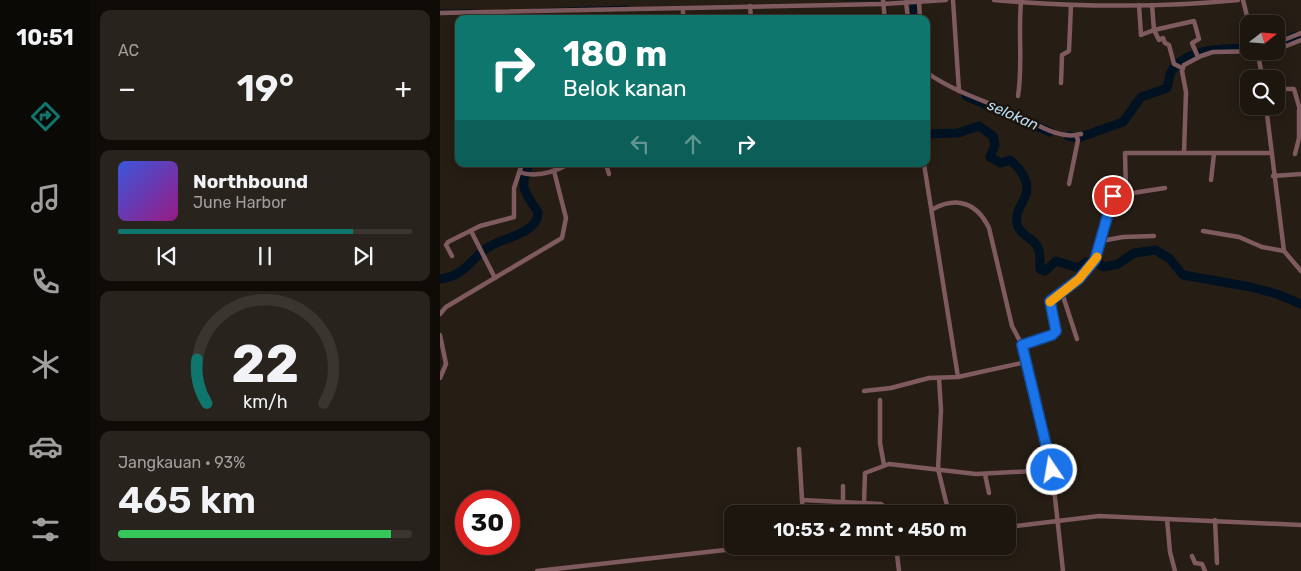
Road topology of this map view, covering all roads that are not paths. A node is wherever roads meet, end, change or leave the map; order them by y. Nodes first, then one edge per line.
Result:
1 (696, 0) edge
2 (946, 0) edge
3 (953, 0) edge
4 (994, 0) edge
5 (1238, 0) edge
6 (1243, 0) edge
7 (915, 1) edge
8 (1211, 1) edge
9 (844, 2) edge
10 (906, 2) junction
11 (1021, 2) junction
12 (1050, 2) edge
13 (883, 3) edge
14 (1108, 3) edge
15 (1071, 5) junction
16 (1139, 5) junction
17 (1152, 5) junction
18 (750, 6) junction
19 (696, 7) junction
20 (683, 8) junction
21 (514, 12) joint
22 (440, 13) edge
23 (683, 15) edge
24 (751, 15) edge
25 (908, 15) edge
26 (919, 15) edge
27 (1247, 15) edge
28 (1154, 30) junction
29 (1301, 33) edge
30 (1285, 39) edge
31 (1301, 40) edge
32 (1285, 46) edge
33 (1240, 52) edge
34 (1197, 55) junction
35 (1182, 68) junction
36 (930, 74) edge
37 (1061, 83) dead end
38 (1285, 89) edge
39 (959, 91) junction
40 (1018, 96) dead end
41 (1300, 111) edge
42 (1267, 115) edge
43 (1184, 153) junction
44 (1272, 153) junction
45 (1214, 154) junction
46 (1295, 154) dead end
47 (523, 167) edge
48 (563, 167) edge
49 (607, 167) edge
50 (925, 167) edge
51 (554, 171) junction
52 (524, 174) junction
53 (609, 174) dead end
54 (1301, 174) edge
55 (1273, 176) junction
56 (1211, 180) dead end
57 (1069, 184) dead end
58 (1165, 188) dead end
59 (1126, 192) junction
60 (933, 209) junction
61 (471, 231) junction
62 (1203, 231) dead end
63 (1154, 236) dead end
64 (1101, 241) junction
65 (1284, 251) junction
66 (452, 256) dead end
67 (1301, 271) edge
68 (495, 278) junction
69 (1062, 293) junction
70 (440, 314) edge
71 (440, 335) edge
72 (1077, 339) dead end
73 (1022, 345) junction
74 (1026, 362) junction
75 (958, 377) junction
76 (440, 378) edge
77 (939, 378) junction
78 (864, 391) dead end
79 (880, 400) dead end
80 (799, 450) dead end
81 (884, 465) junction
82 (938, 469) junction
83 (1052, 470) junction
84 (985, 474) junction
85 (843, 486) dead end
86 (989, 493) dead end
87 (802, 500) junction
88 (843, 502) junction
89 (864, 503) junction
90 (802, 505) edge
91 (883, 505) edge
92 (947, 505) edge
93 (1167, 519) junction
94 (1215, 520) junction
95 (1058, 522) junction
96 (1301, 525) edge
97 (1016, 526) edge
98 (724, 550) edge
99 (897, 555) edge
100 (1192, 556) dead end
101 (1216, 563) dead end
102 (537, 571) edge
103 (900, 571) edge
104 (1063, 571) edge
105 (1175, 571) edge
106 (1205, 571) edge

1 - 19 street
2 - 7 street
3 - 39 street
4 - 11 street
5 - 8 street
6 - 27 street
7 - 10 street
7 - 26 street
8 - 17 street
9 - 13 street
9 - 18 street
10 - 13 street
10 - 25 street
11 - 12 street
11 - 40 street
12 - 15 street
14 - 15 street
14 - 16 street
15 - 37 street
16 - 17 street
16 - 28 street
17 - 28 street
18 - 19 street
18 - 24 street
19 - 20 street
20 - 21 street
20 - 23 street
21 - 22 street
28 - 34 street
28 - 35 street
29 - 30 street
31 - 32 street
33 - 34 street
34 - 35 street
35 - 43 street
36 - 39 street
38 - 41 street
39 - 57 street
41 - 46 street
42 - 44 street
43 - 45 street
43 - 59 street
44 - 45 street
44 - 55 street
45 - 56 street
47 - 52 street
48 - 51 street
49 - 53 street
50 - 60 street
51 - 52 street
51 - 68 street
52 - 61 street
54 - 55 street
55 - 65 street
58 - 59 street
59 - 64 street
60 - 73 street
60 - 75 street
61 - 66 street
61 - 68 street
62 - 65 street
63 - 64 street
64 - 69 street
65 - 67 street
68 - 70 street
69 - 72 street
69 - 73 street
71 - 76 street
73 - 74 street
74 - 75 street
74 - 83 street
75 - 77 street
77 - 78 street
77 - 82 street
79 - 81 street
80 - 87 street
81 - 82 street
81 - 89 street
82 - 84 street
82 - 92 street
83 - 84 street
83 - 95 street
84 - 86 street
85 - 88 street
87 - 88 street
87 - 90 street
88 - 89 street
89 - 91 street
93 - 94 street
93 - 95 street
93 - 105 street
94 - 96 street
94 - 101 street
95 - 97 street
95 - 104 street
98 - 102 street
99 - 103 street
100 - 106 street

